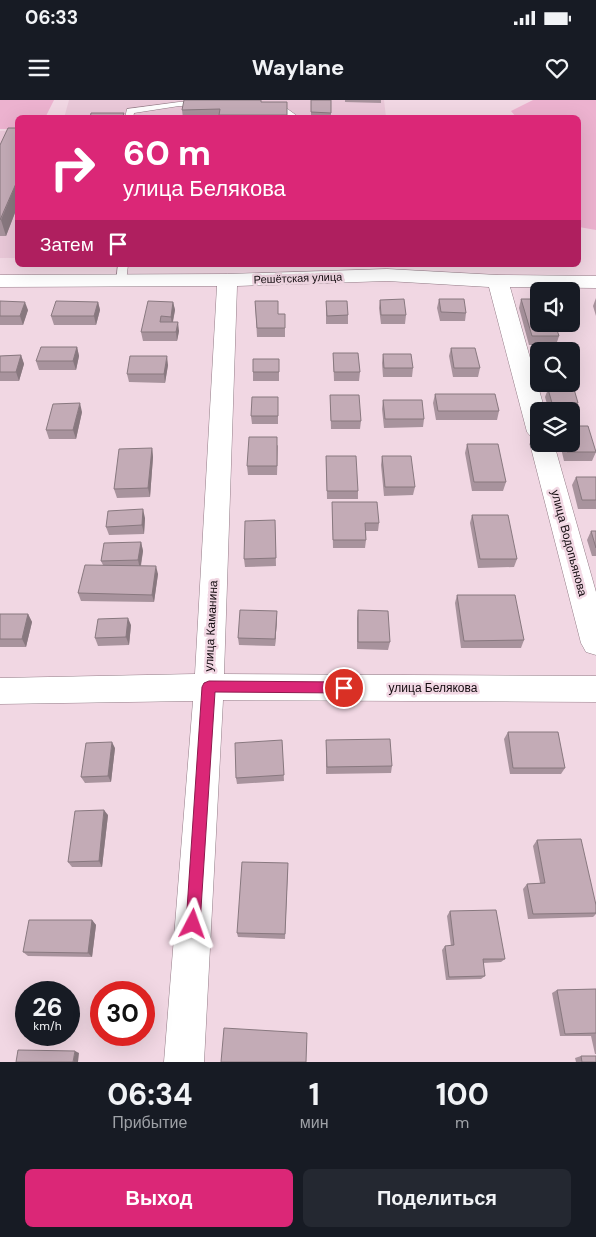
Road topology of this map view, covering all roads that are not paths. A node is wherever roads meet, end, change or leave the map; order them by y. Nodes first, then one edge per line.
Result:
1 (206, 105) edge
2 (261, 106) edge
3 (129, 115) edge
4 (292, 115) edge
5 (122, 273) edge
6 (227, 280) junction
7 (0, 281) edge
8 (498, 281) junction
9 (596, 282) edge
10 (531, 402) edge
11 (544, 452) edge
12 (596, 643) edge
13 (209, 687) junction
14 (596, 689) edge
15 (0, 691) edge
16 (184, 1062) edge

1 - 3 lane
2 - 4 lane
5 - 6 street, Решётская улица
5 - 7 street, Решётская улица
6 - 8 street, Решётская улица
6 - 13 street, улица Каманина
8 - 9 street, Решётская улица
8 - 10 street
11 - 12 street, улица Водопьянова
13 - 14 street, улица Белякова
13 - 15 street, улица Белякова
13 - 16 street, улица Каманина

